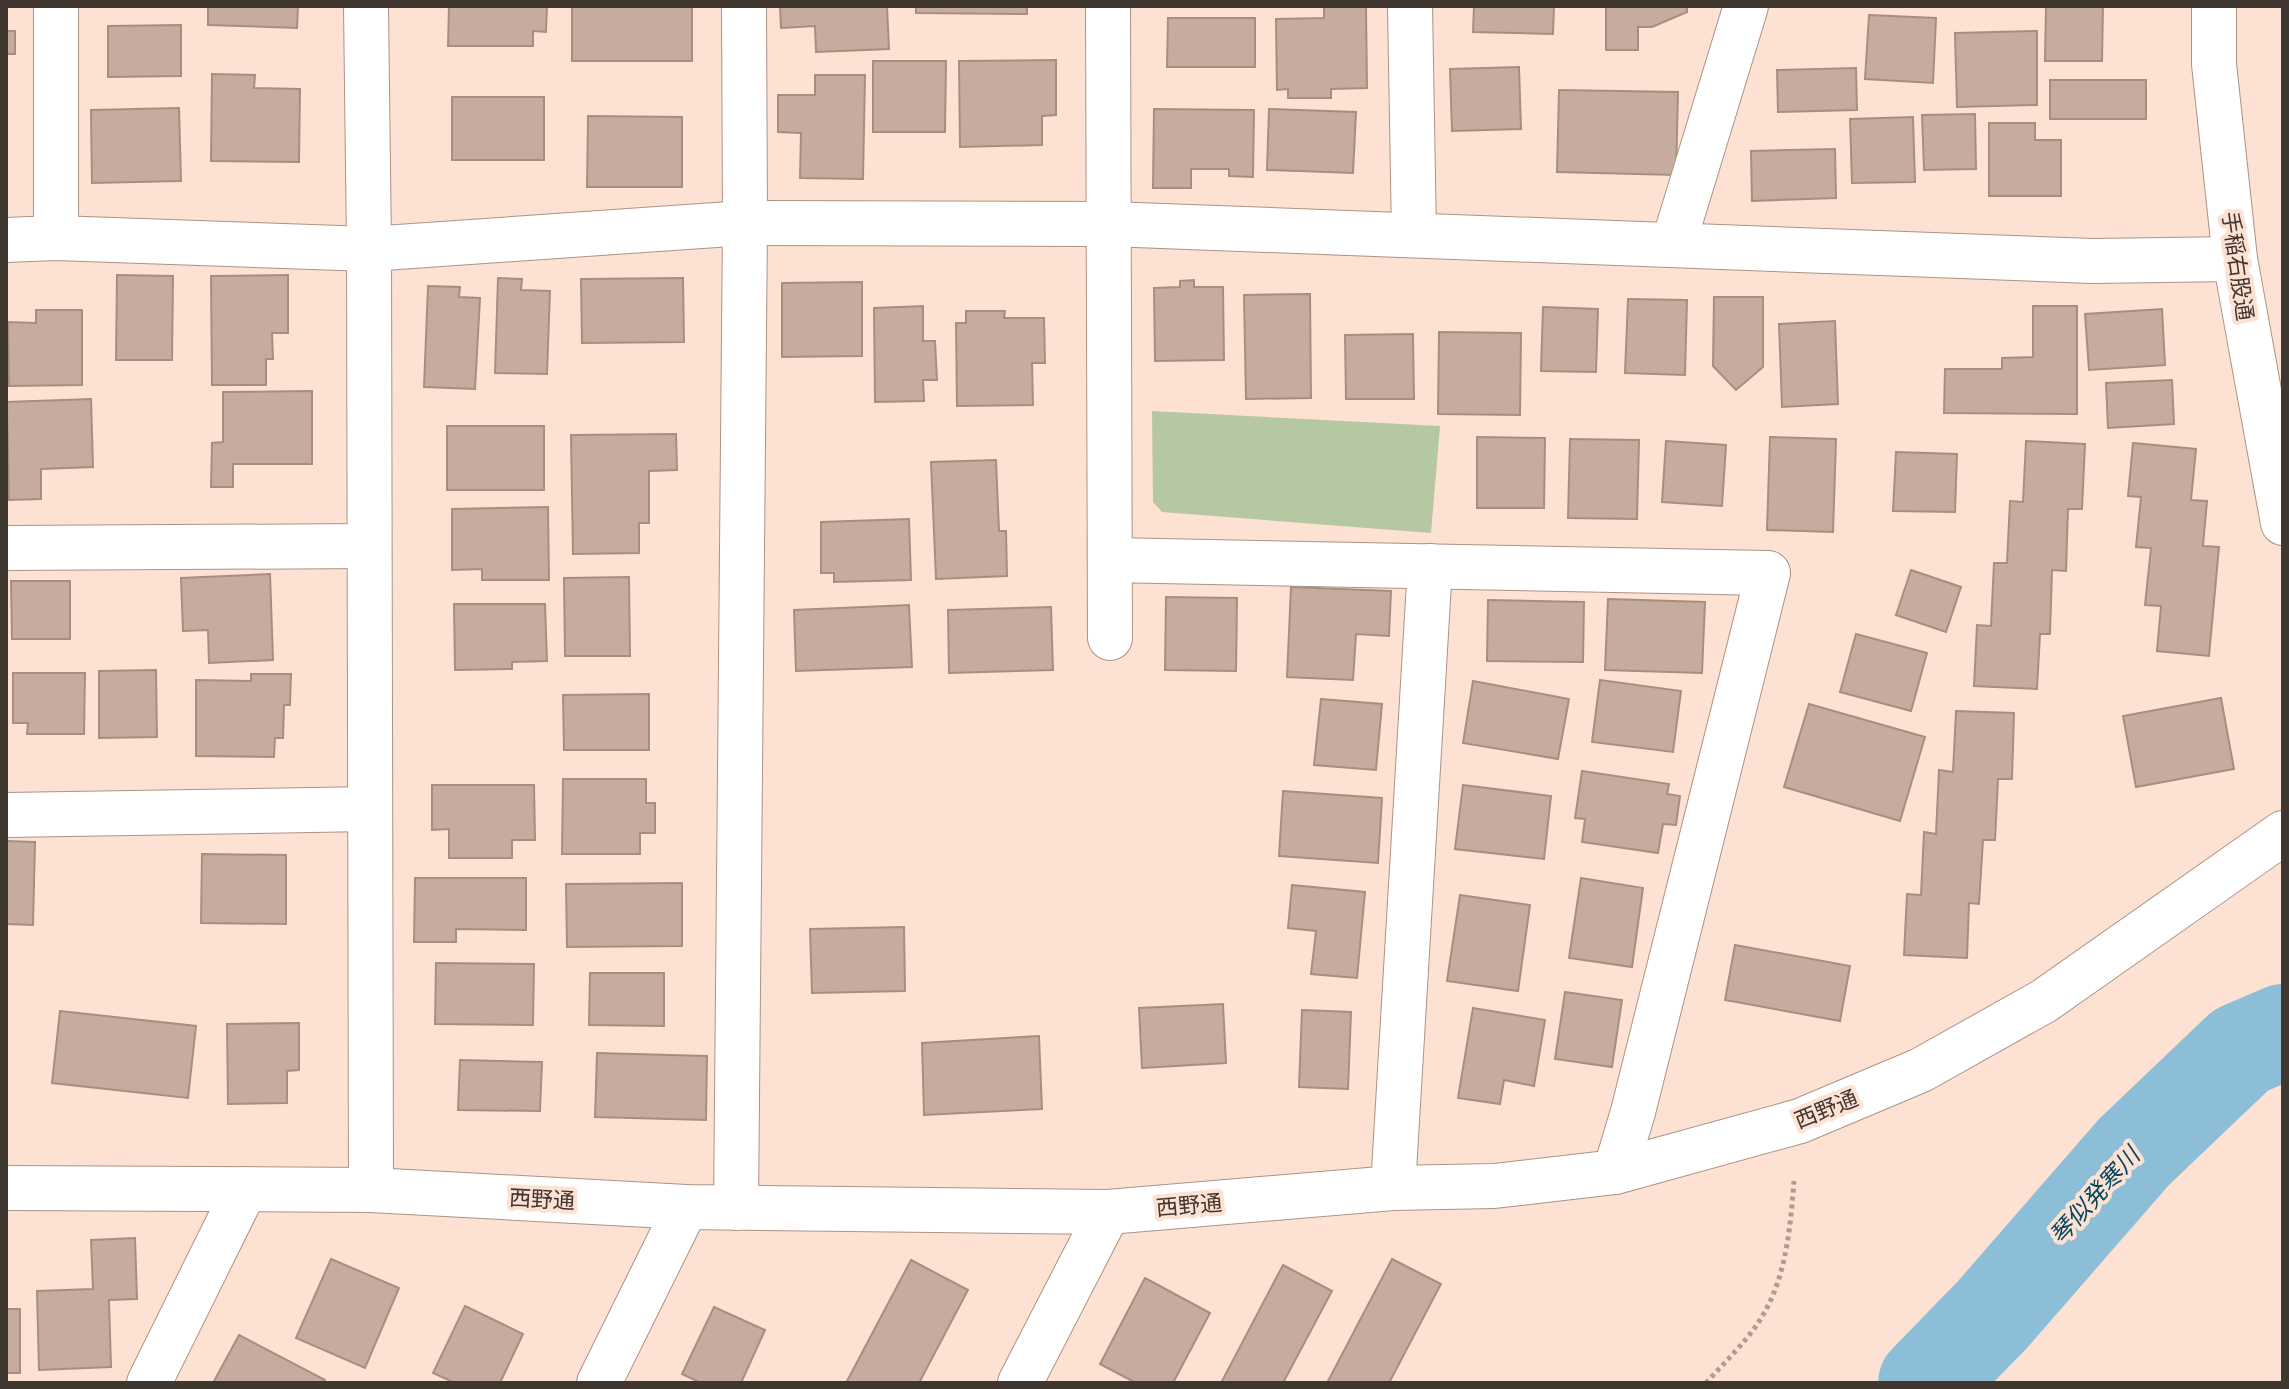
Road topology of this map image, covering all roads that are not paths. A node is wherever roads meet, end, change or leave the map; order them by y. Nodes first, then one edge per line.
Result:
1 (56, 6) edge
2 (366, 6) edge
3 (744, 6) edge
4 (1108, 6) edge
5 (1410, 6) edge
6 (1746, 6) edge
7 (2214, 6) edge
8 (745, 223) junction
9 (1109, 224) junction
10 (1414, 235) junction
11 (56, 238) junction
12 (6, 240) edge
13 (1673, 245) junction
14 (369, 249) junction
15 (2235, 259) junction
16 (2278, 465) edge
17 (2283, 523) edge
18 (369, 546) junction
19 (6, 548) edge
20 (1110, 560) junction
21 (1430, 566) junction
22 (1110, 638) dead end
23 (370, 809) junction
24 (6, 815) edge
25 (2283, 833) edge
26 (1615, 1172) junction
27 (6, 1188) edge
28 (1393, 1188) junction
29 (245, 1189) junction
30 (371, 1190) junction
31 (686, 1207) junction
32 (736, 1208) junction
33 (1108, 1212) junction
34 (149, 1383) edge
35 (599, 1383) edge
36 (1020, 1383) edge

1 - 11 street
2 - 14 street
3 - 8 street
4 - 9 street
5 - 10 street
6 - 13 street
7 - 15 street, 手稲右股通
8 - 9 street
8 - 14 street
8 - 32 street
9 - 10 street
9 - 20 street
10 - 13 street
11 - 12 street
11 - 14 street
13 - 15 street
14 - 18 street
15 - 16 street, 手稲右股通
16 - 17 street, 手稲右股通
18 - 19 street
18 - 23 street
20 - 21 street
20 - 22 street
21 - 26 street
21 - 28 street
23 - 24 street
23 - 30 street
25 - 26 street, 西野通
26 - 28 street, 西野通
27 - 29 street, 西野通
28 - 33 street, 西野通
29 - 30 street, 西野通
29 - 34 street
30 - 31 street, 西野通
31 - 32 street, 西野通
31 - 35 street
32 - 33 street, 西野通
33 - 36 street

